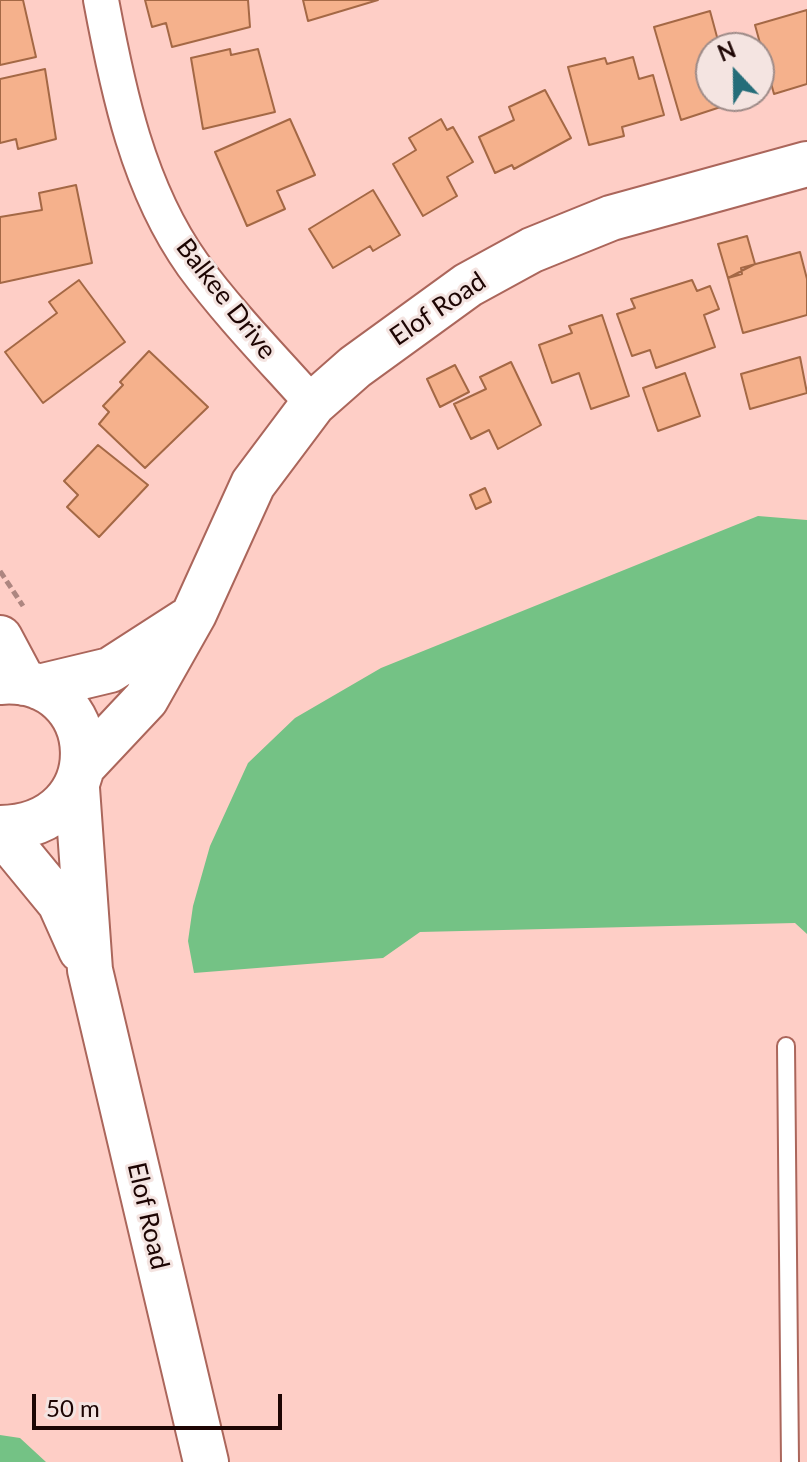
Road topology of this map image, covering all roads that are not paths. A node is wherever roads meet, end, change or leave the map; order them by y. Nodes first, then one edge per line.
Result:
1 (101, 0) edge
2 (807, 164) edge
3 (313, 404) junction
4 (194, 614) junction
5 (12, 622) edge
6 (21, 684) edge
7 (80, 776) junction
8 (0, 829) edge
9 (90, 970) junction
10 (786, 1046) dead end
11 (206, 1462) edge
12 (790, 1462) edge

1 - 3 street, Balkee Drive
2 - 3 street, Elof Road
3 - 4 street, Elof Road
4 - 6 street
4 - 7 street, Elof Road
5 - 6 street
6 - 7 street
7 - 8 street
7 - 9 street, Elof Road
8 - 9 street, Elof Road
9 - 11 street, Elof Road
10 - 12 lane

